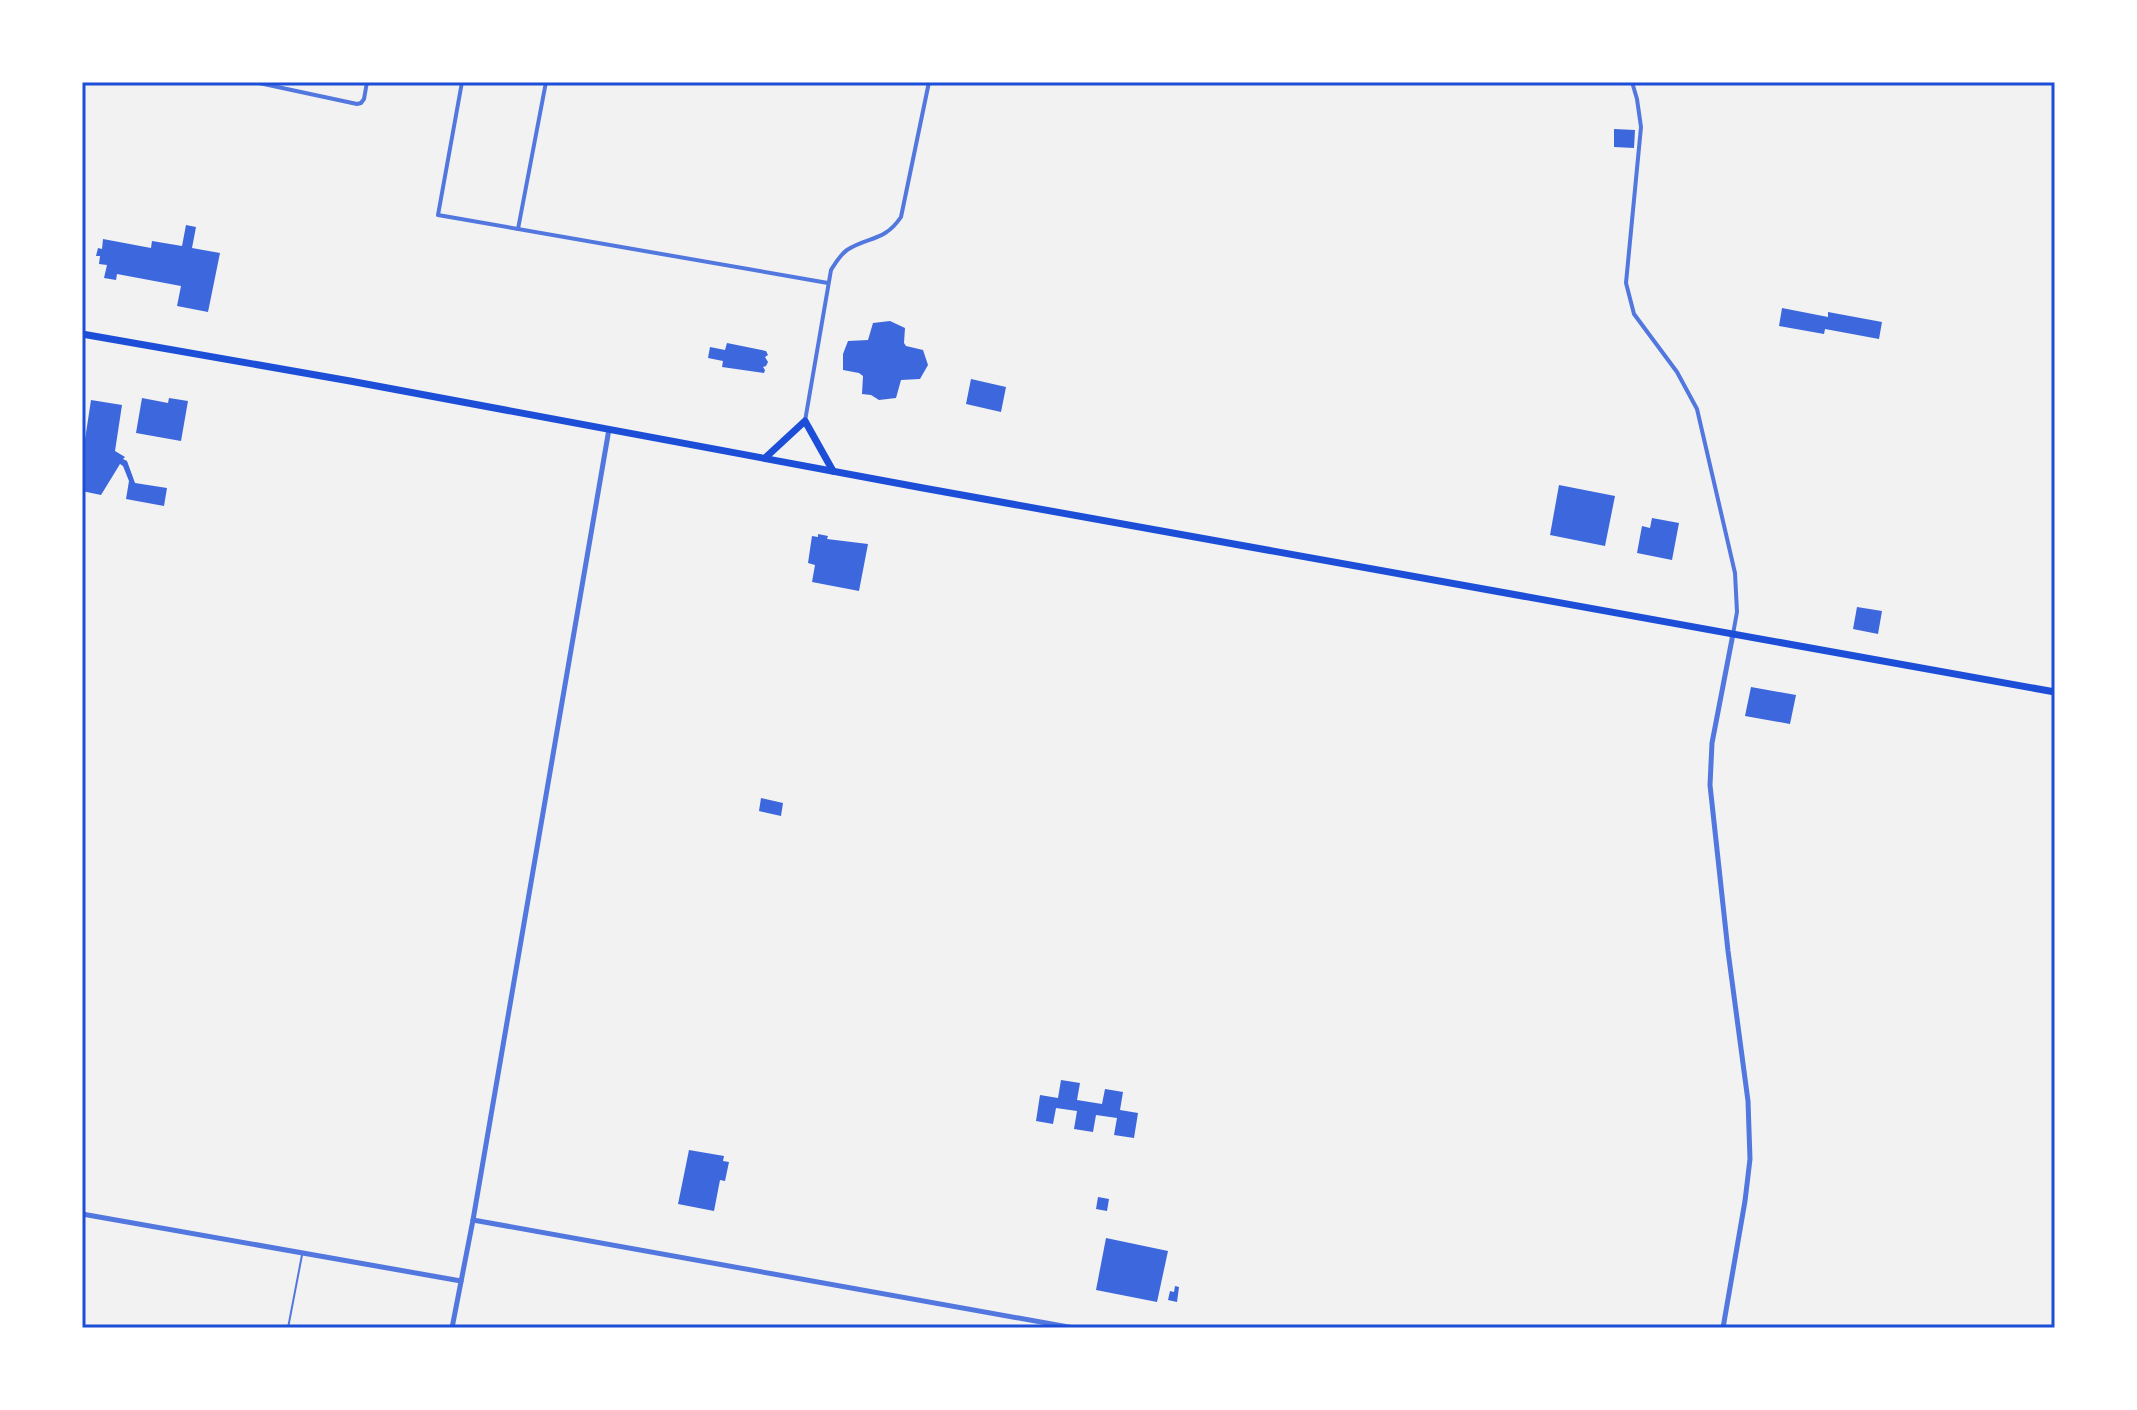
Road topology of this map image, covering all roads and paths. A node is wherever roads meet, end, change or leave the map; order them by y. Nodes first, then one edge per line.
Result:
1 (254, 82) edge
2 (367, 82) edge
3 (462, 82) edge
4 (546, 82) edge
5 (929, 82) edge
6 (1632, 82) edge
7 (518, 229) junction
8 (828, 283) junction
9 (82, 334) edge
10 (805, 421) junction
11 (609, 429) junction
12 (765, 458) junction
13 (833, 471) junction
14 (1733, 634) junction
15 (2055, 692) edge
16 (82, 1214) edge
17 (473, 1220) junction
18 (302, 1253) junction
19 (461, 1281) junction
20 (288, 1328) edge
21 (452, 1328) edge
22 (1074, 1328) edge
23 (1723, 1328) edge

1 - 2 street
3 - 7 street
4 - 7 street
5 - 8 street
6 - 14 street
7 - 8 street
8 - 10 street
9 - 11 main road
10 - 12 main road
10 - 13 main road
11 - 12 main road
11 - 17 street
12 - 13 main road
13 - 14 main road
14 - 15 main road
14 - 23 street
16 - 18 street
17 - 19 street
17 - 22 street
18 - 19 street
18 - 20 lane
19 - 21 street

